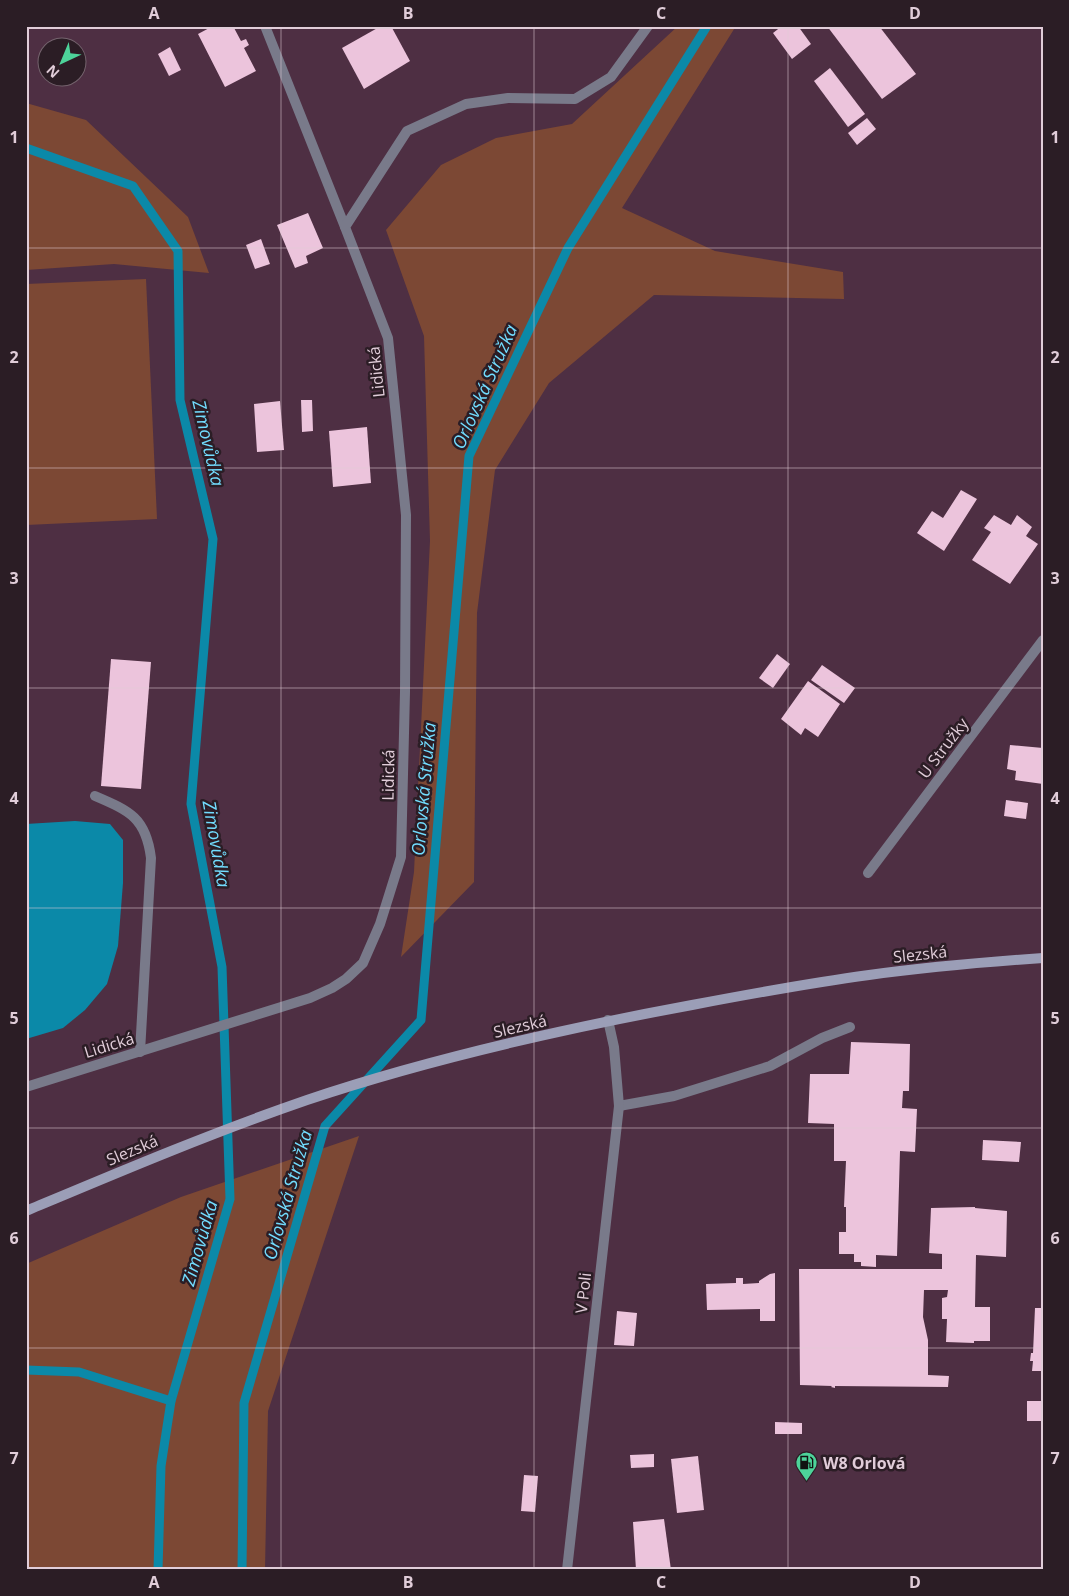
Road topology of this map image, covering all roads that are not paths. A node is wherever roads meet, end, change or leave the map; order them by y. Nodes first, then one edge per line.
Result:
1 (265, 26) edge
2 (648, 26) edge
3 (346, 227) junction
4 (1043, 640) edge
5 (95, 796) dead end
6 (868, 873) dead end
7 (1043, 958) edge
8 (608, 1020) junction
9 (850, 1027) dead end
10 (140, 1052) junction
11 (26, 1087) edge
12 (619, 1106) junction
13 (26, 1211) edge
14 (567, 1570) edge

1 - 3 street, Lidická
2 - 3 street
3 - 10 street, Lidická
4 - 6 street, U Stružky
5 - 10 street
7 - 8 street, Slezská
8 - 12 street, V Poli
8 - 13 street, Slezská
9 - 12 street
10 - 11 street, Lidická
12 - 14 street, V Poli

